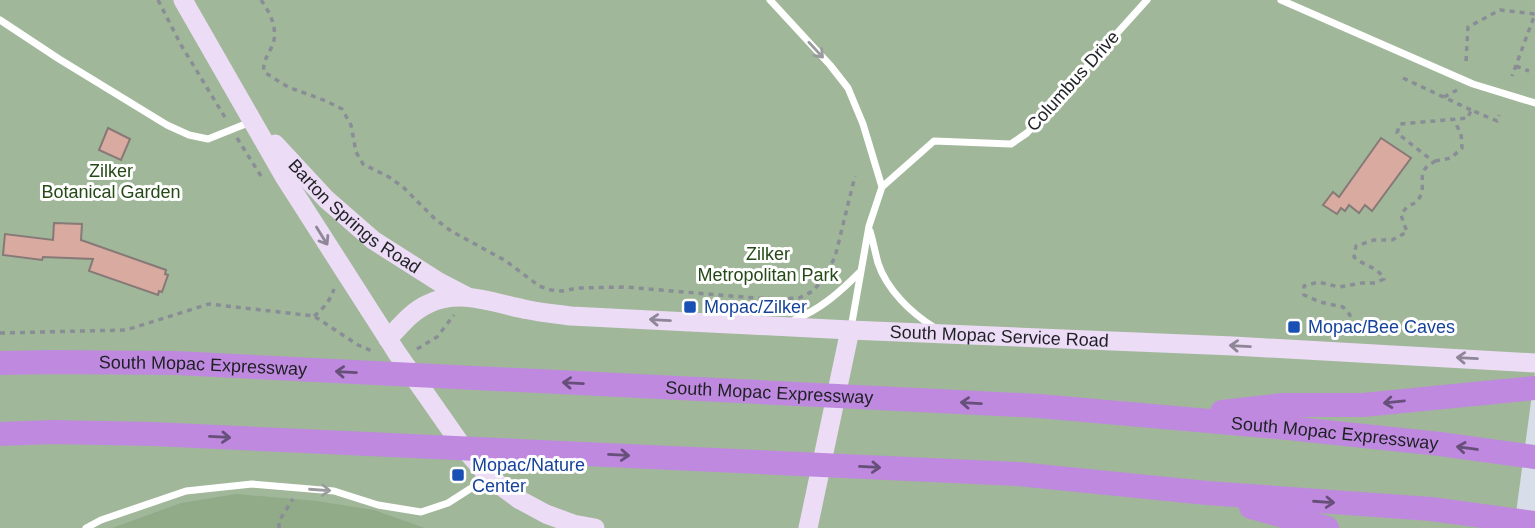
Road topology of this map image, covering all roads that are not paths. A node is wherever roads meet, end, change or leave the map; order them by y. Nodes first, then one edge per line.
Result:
1 (183, 0) edge
2 (770, 0) edge
3 (1147, 0) edge
4 (1281, 0) edge
5 (0, 20) edge
6 (1535, 103) edge
7 (253, 121) junction
8 (882, 187) junction
9 (869, 226) junction
10 (860, 271) junction
11 (467, 297) junction
12 (782, 326) junction
13 (850, 330) junction
14 (944, 333) junction
15 (381, 346) junction
16 (0, 363) edge
17 (1535, 363) edge
18 (1535, 388) edge
19 (1166, 418) junction
20 (0, 434) edge
21 (1535, 457) edge
22 (489, 477) junction
23 (1207, 494) junction
24 (1535, 523) edge
25 (86, 528) edge
26 (595, 528) edge
27 (808, 528) edge
28 (1326, 528) edge

1 - 7 main road, Barton Springs Road
2 -> 8 lane
3 - 8 lane, Columbus Drive
4 - 6 lane
5 - 7 lane
7 - 11 main road, Barton Springs Road
7 -> 15 main road, Barton Springs Road
8 - 9 lane
9 - 10 lane
9 - 14 lane
10 - 12 lane
10 - 13 lane
12 -> 11 main road, South Mopac Service Road
11 - 15 main road
12 - 13 main road, South Mopac Service Road
13 - 14 main road, South Mopac Service Road
13 - 27 main road
17 -> 14 main road, South Mopac Service Road
15 - 22 main road
19 -> 16 highway, South Mopac Expressway
18 -> 19 highway
21 -> 19 highway, South Mopac Expressway
20 -> 23 highway
25 -> 22 lane
22 - 26 main road
23 -> 24 highway
23 - 28 highway

